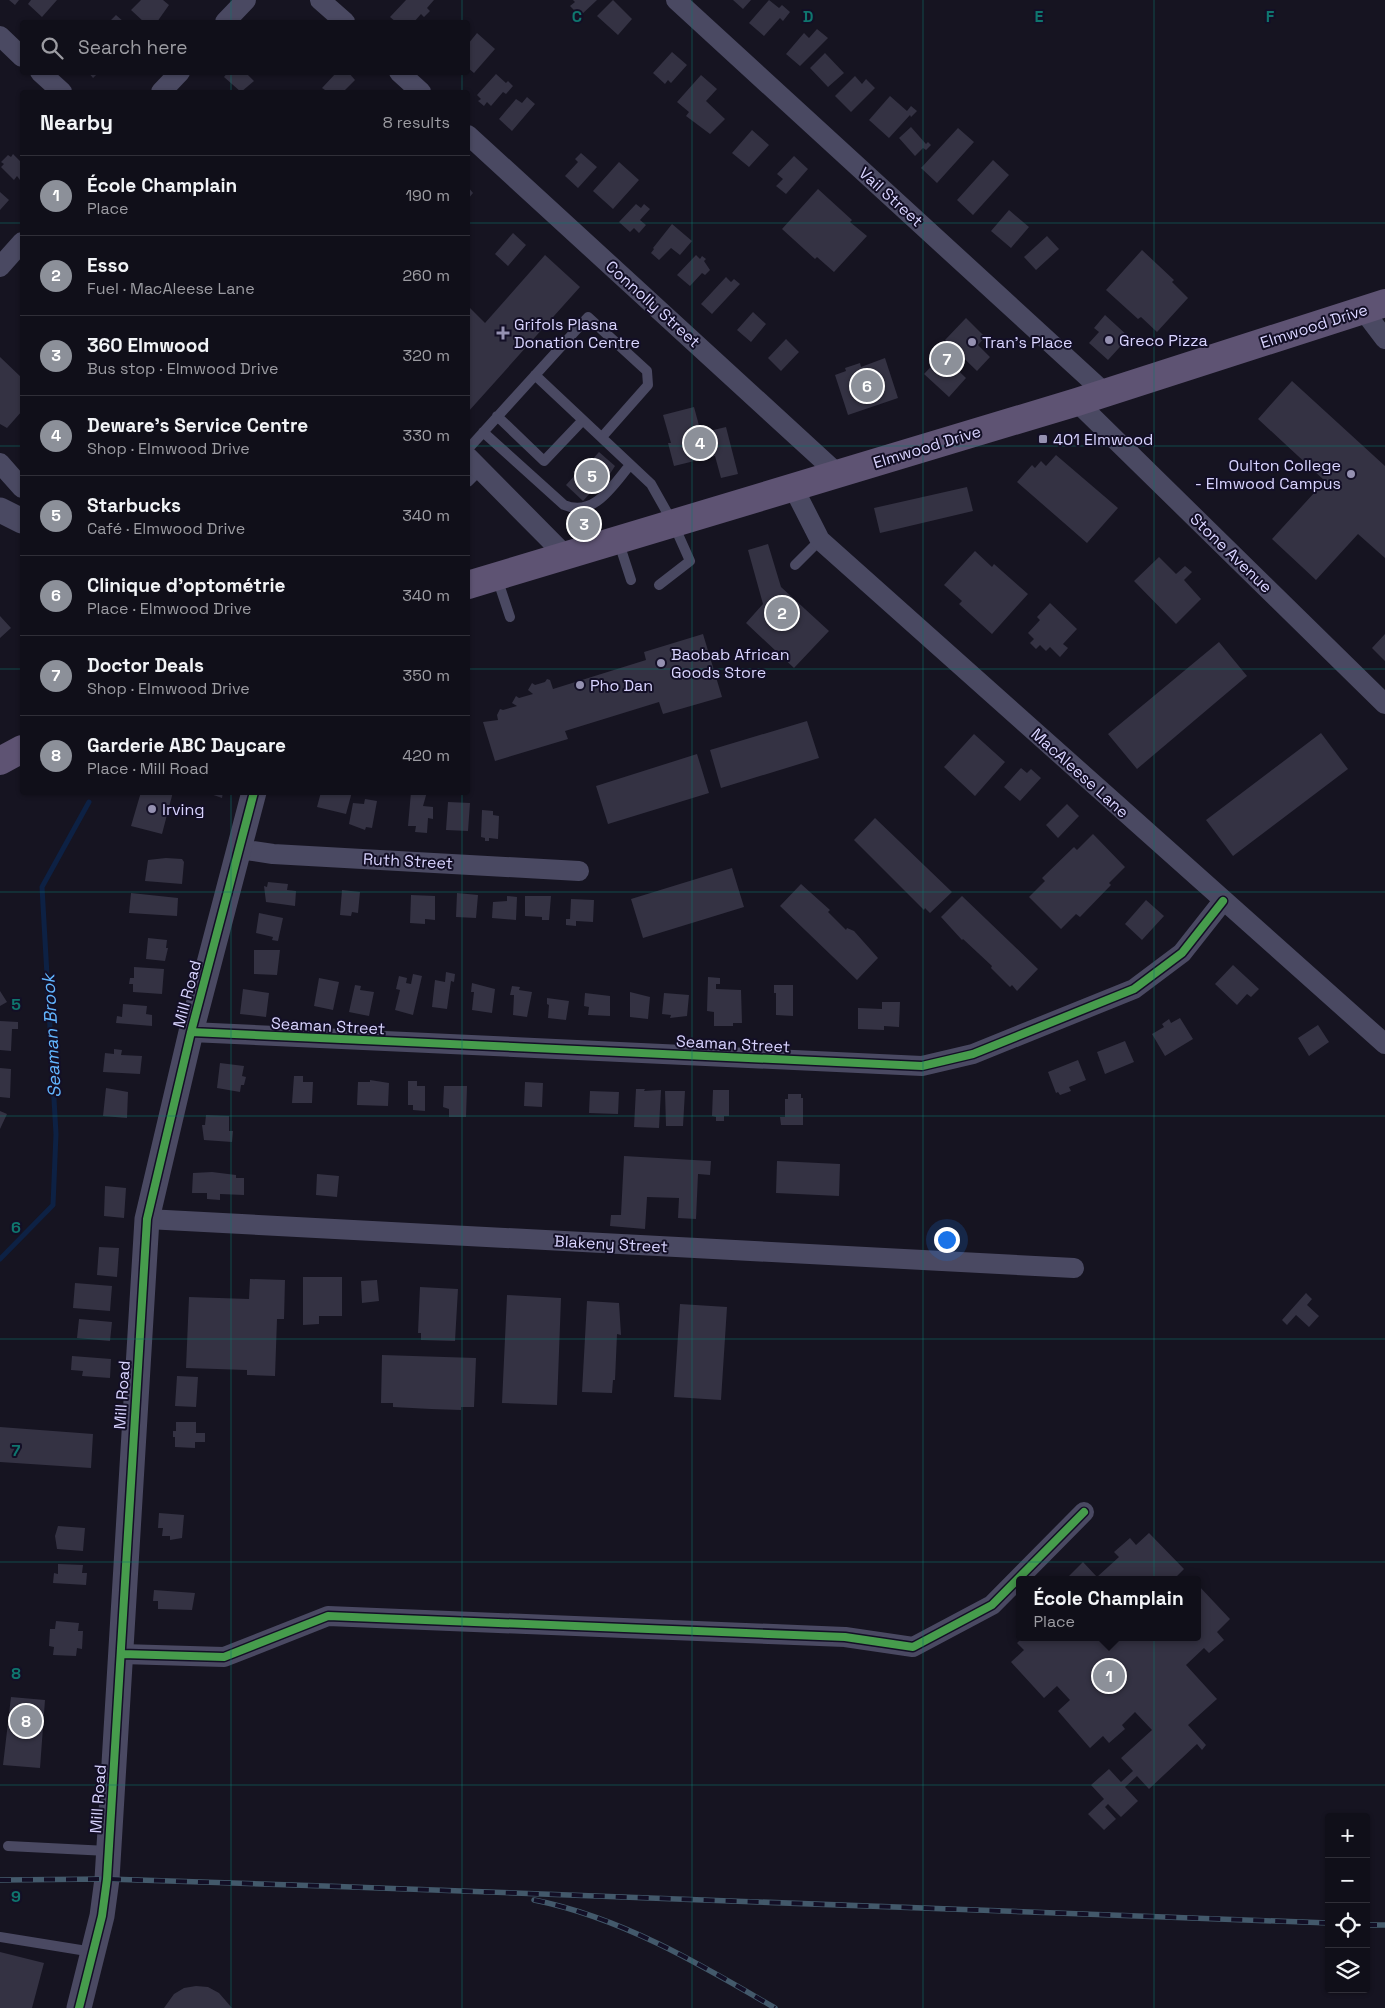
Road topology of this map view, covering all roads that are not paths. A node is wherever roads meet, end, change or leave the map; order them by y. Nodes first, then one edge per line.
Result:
1 (246, 0) edge
2 (320, 0) edge
3 (676, 0) edge
4 (227, 20) edge
5 (343, 20) edge
6 (0, 36) edge
7 (20, 55) edge
8 (43, 75) edge
9 (177, 75) edge
10 (403, 75) edge
11 (60, 90) edge
12 (164, 90) edge
13 (419, 90) edge
14 (470, 137) edge
15 (20, 244) edge
16 (0, 267) edge
17 (1378, 312) edge
18 (1385, 339) edge
19 (535, 375) junction
20 (1105, 393) junction
21 (1077, 402) junction
22 (497, 416) junction
23 (583, 420) junction
24 (483, 432) junction
25 (602, 437) junction
26 (470, 448) edge
27 (0, 463) edge
28 (630, 465) junction
29 (472, 469) edge
30 (838, 474) junction
31 (20, 486) edge
32 (793, 487) junction
33 (0, 510) edge
34 (20, 520) edge
35 (673, 523) junction
36 (618, 540) junction
37 (820, 540) junction
38 (565, 555) junction
39 (795, 565) dead end
40 (497, 576) junction
41 (631, 580) dead end
42 (470, 584) edge
43 (659, 585) dead end
44 (510, 617) dead end
45 (1385, 704) edge
46 (20, 750) edge
47 (0, 761) edge
48 (253, 795) edge
49 (239, 849) junction
50 (579, 870) dead end
51 (1223, 901) junction
52 (191, 1032) junction
53 (1385, 1044) edge
54 (147, 1219) junction
55 (1074, 1268) dead end
56 (1084, 1512) dead end
57 (1021, 1576) edge
58 (1016, 1581) edge
59 (122, 1654) junction
60 (8, 1846) dead end
61 (108, 1851) junction
62 (0, 1936) edge
63 (94, 1952) junction
64 (79, 2008) edge

1 - 4 street
2 - 5 street
3 - 20 street, Vail Street
6 - 7 street
8 - 11 street
9 - 12 street
10 - 13 street
14 - 30 street, Connolly Street
15 - 16 street
17 - 18 street
17 - 20 main road, Elmwood Drive
19 - 22 lane
19 - 23 lane
19 - 25 lane
20 - 21 main road, Elmwood Drive
21 - 30 main road, Elmwood Drive
21 - 45 street, Stone Avenue
22 - 23 lane
22 - 24 lane
23 - 25 lane
24 - 26 lane
24 - 28 lane
25 - 28 lane
27 - 31 street
28 - 35 lane
29 - 38 street
30 - 32 main road, Elmwood Drive
32 - 35 main road, Elmwood Drive
32 - 37 street, MacAleese Lane
33 - 34 street
35 - 36 main road, Elmwood Drive
35 - 43 lane
36 - 38 main road, Elmwood Drive
36 - 41 lane
37 - 39 lane
37 - 51 street, MacAleese Lane
38 - 40 main road, Elmwood Drive
40 - 42 main road, Elmwood Drive
40 - 44 lane
46 - 47 main road
48 - 49 street, Mill Road
49 - 50 street, Ruth Street
49 - 52 street, Mill Road
51 - 52 street, Seaman Street
51 - 53 street, MacAleese Lane
52 - 54 street, Mill Road
54 - 55 street, Blakeny Street
54 - 59 street, Mill Road
56 - 57 street
58 - 59 street
59 - 61 street, Mill Road
60 - 61 lane
61 - 63 street, Mill Road
62 - 63 lane
63 - 64 street, Mill Road

